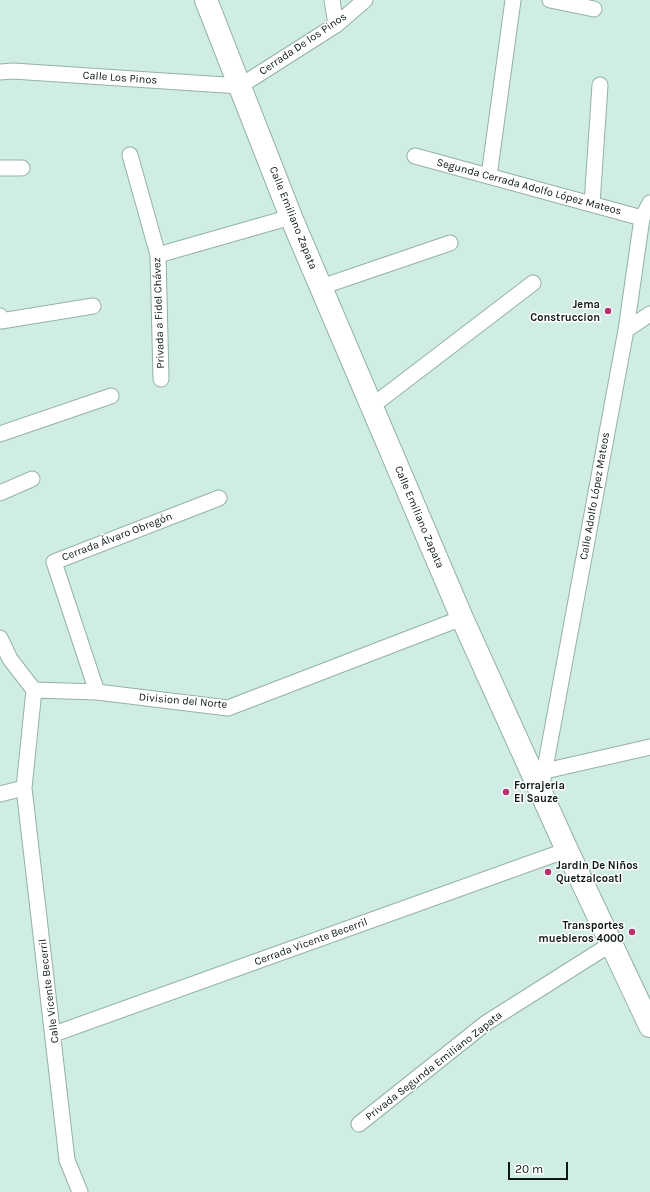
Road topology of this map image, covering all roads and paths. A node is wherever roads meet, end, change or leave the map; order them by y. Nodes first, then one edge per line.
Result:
1 (206, 0) edge
2 (332, 0) edge
3 (365, 0) edge
4 (513, 0) edge
5 (550, 0) edge
6 (594, 9) dead end
7 (336, 25) junction
8 (0, 72) edge
9 (600, 85) dead end
10 (240, 86) junction
11 (130, 155) dead end
12 (415, 156) dead end
13 (0, 168) edge
14 (22, 168) dead end
15 (489, 176) junction
16 (650, 203) edge
17 (592, 204) junction
18 (291, 217) junction
19 (642, 218) junction
20 (450, 243) dead end
21 (158, 255) junction
22 (533, 283) dead end
23 (321, 287) junction
24 (93, 306) dead end
25 (650, 314) edge
26 (0, 316) edge
27 (626, 330) junction
28 (161, 379) dead end
29 (110, 396) dead end
30 (372, 406) junction
31 (0, 434) edge
32 (32, 479) dead end
33 (0, 493) edge
34 (219, 498) dead end
35 (462, 618) junction
36 (0, 638) edge
37 (5, 658) edge
38 (34, 690) junction
39 (97, 692) junction
40 (650, 747) edge
41 (543, 781) junction
42 (24, 788) junction
43 (0, 794) edge
44 (567, 850) junction
45 (611, 944) junction
46 (650, 1025) edge
47 (54, 1034) junction
48 (359, 1124) dead end
49 (80, 1192) edge

1 - 10 main road, Calle Emiliano Zapata
2 - 7 street
3 - 7 street, Cerrada De los Pinos
4 - 15 street
5 - 6 street
7 - 10 street, Cerrada De los Pinos
8 - 10 street, Calle Los Pinos
9 - 17 street
10 - 18 main road, Calle Emiliano Zapata
11 - 21 street, Privada a Fidel Chávez
12 - 15 street, Segunda Cerrada Adolfo López Mateos
13 - 14 street
15 - 17 street, Segunda Cerrada Adolfo López Mateos
16 - 19 street, Calle Adolfo López Mateos
17 - 19 street, Segunda Cerrada Adolfo López Mateos
18 - 21 street
18 - 23 main road, Calle Emiliano Zapata
19 - 27 street, Calle Adolfo López Mateos
20 - 23 street
21 - 28 street, Privada a Fidel Chávez
22 - 30 street
23 - 30 main road, Calle Emiliano Zapata
24 - 26 street
25 - 27 street
27 - 41 street, Calle Adolfo López Mateos
29 - 31 street
30 - 35 main road, Calle Emiliano Zapata
32 - 33 street
34 - 39 street, Cerrada Álvaro Obregón
35 - 39 street, Division del Norte
35 - 41 main road, Calle Emiliano Zapata
36 - 37 street
37 - 38 street
38 - 39 street, Division del Norte
38 - 42 street
40 - 41 street
41 - 44 main road, Calle Emiliano Zapata
42 - 43 street
42 - 47 street, Calle Vicente Becerril
44 - 45 main road, Calle Emiliano Zapata
44 - 47 street, Cerrada Vicente Becerril
45 - 46 main road, Calle Emiliano Zapata
45 - 48 street, Privada Segunda Emiliano Zapata
47 - 49 street, Calle Vicente Becerril

